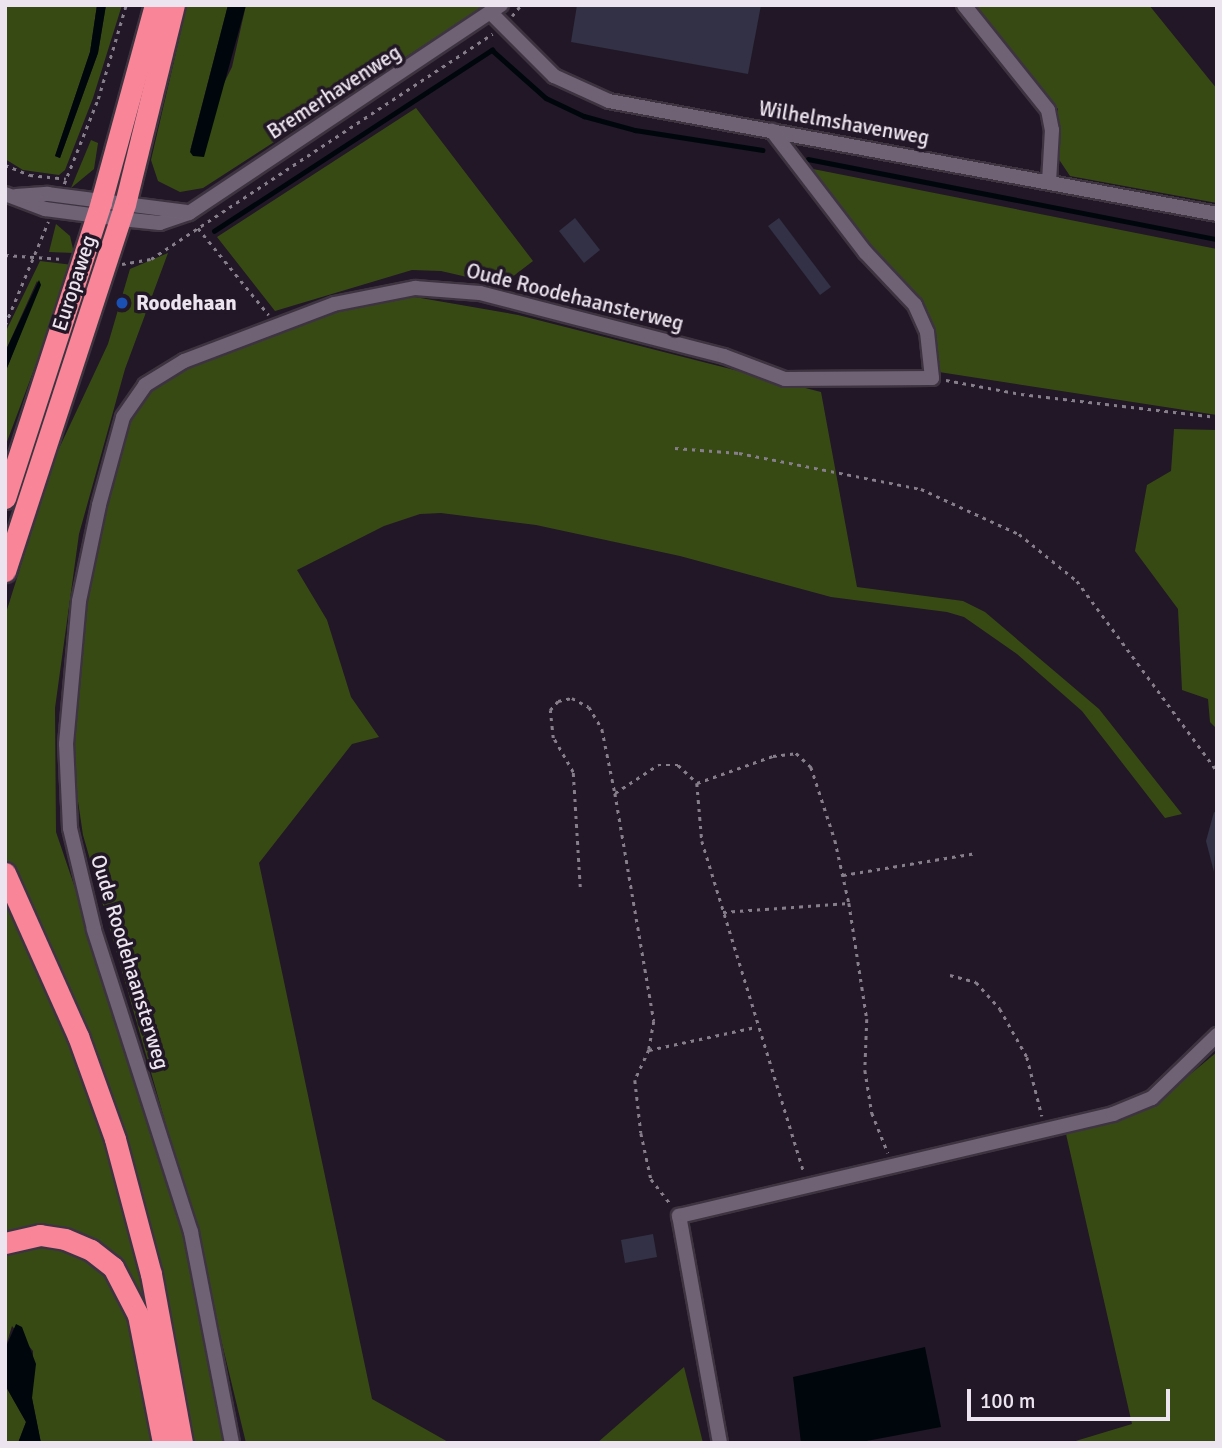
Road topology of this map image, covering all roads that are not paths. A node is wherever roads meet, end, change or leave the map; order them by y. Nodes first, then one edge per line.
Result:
1 (155, 5) edge
2 (174, 5) edge
3 (964, 5) edge
4 (497, 10) edge
5 (772, 131) junction
6 (1049, 182) junction
7 (7, 200) edge
8 (99, 209) junction
9 (123, 212) junction
10 (1217, 214) edge
11 (5, 498) edge
12 (5, 572) edge
13 (5, 873) edge
14 (1217, 1035) edge
15 (5, 1243) edge
16 (163, 1443) edge
17 (182, 1443) edge
18 (232, 1443) edge
19 (720, 1443) edge

1 - 8 highway, Europaweg
2 - 9 highway, Europaweg
3 - 6 street
4 - 5 street, Wilhelmshavenweg
4 - 9 street, Bremerhavenweg
5 - 6 street, Wilhelmshavenweg
5 - 18 street, Oude Roodehaansterweg
6 - 10 street, Wilhelmshavenweg
7 - 8 street, Bremerhavenweg
8 - 9 street, Bremerhavenweg
8 - 11 highway, Europaweg
9 - 12 highway, Europaweg
13 - 17 highway
14 - 19 street
15 - 16 highway

